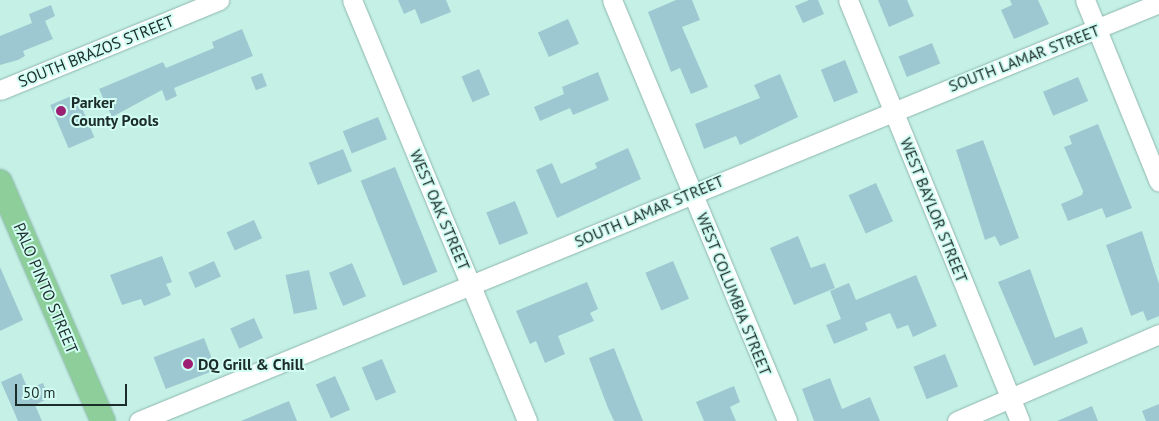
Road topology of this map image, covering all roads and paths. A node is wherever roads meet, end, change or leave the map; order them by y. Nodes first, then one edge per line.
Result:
1 (220, 0) edge
2 (352, 0) edge
3 (612, 0) edge
4 (848, 0) edge
5 (1085, 0) edge
6 (1159, 3) edge
7 (1098, 29) junction
8 (0, 90) edge
9 (893, 109) junction
10 (0, 182) edge
11 (1159, 182) edge
12 (692, 192) junction
13 (472, 287) junction
14 (1159, 334) edge
15 (1011, 398) junction
16 (103, 421) edge
17 (140, 421) edge
18 (527, 421) edge
19 (787, 421) edge
20 (956, 421) edge
21 (1020, 421) edge

1 - 8 street, SOUTH BRAZOS STREET
2 - 13 street, WEST OAK STREET
3 - 12 street, WEST COLUMBIA STREET
4 - 9 street, WEST BAYLOR STREET
5 - 7 street
6 - 7 street, SOUTH LAMAR STREET
7 - 9 street, SOUTH LAMAR STREET
7 - 11 street
9 - 12 street, SOUTH LAMAR STREET
9 - 15 street, WEST BAYLOR STREET
10 - 16 main road, PALO PINTO STREET
12 - 13 street, SOUTH LAMAR STREET
12 - 19 street, WEST COLUMBIA STREET
13 - 17 street, SOUTH LAMAR STREET
13 - 18 street, WEST OAK STREET
14 - 15 street
15 - 20 street
15 - 21 street, WEST BAYLOR STREET

